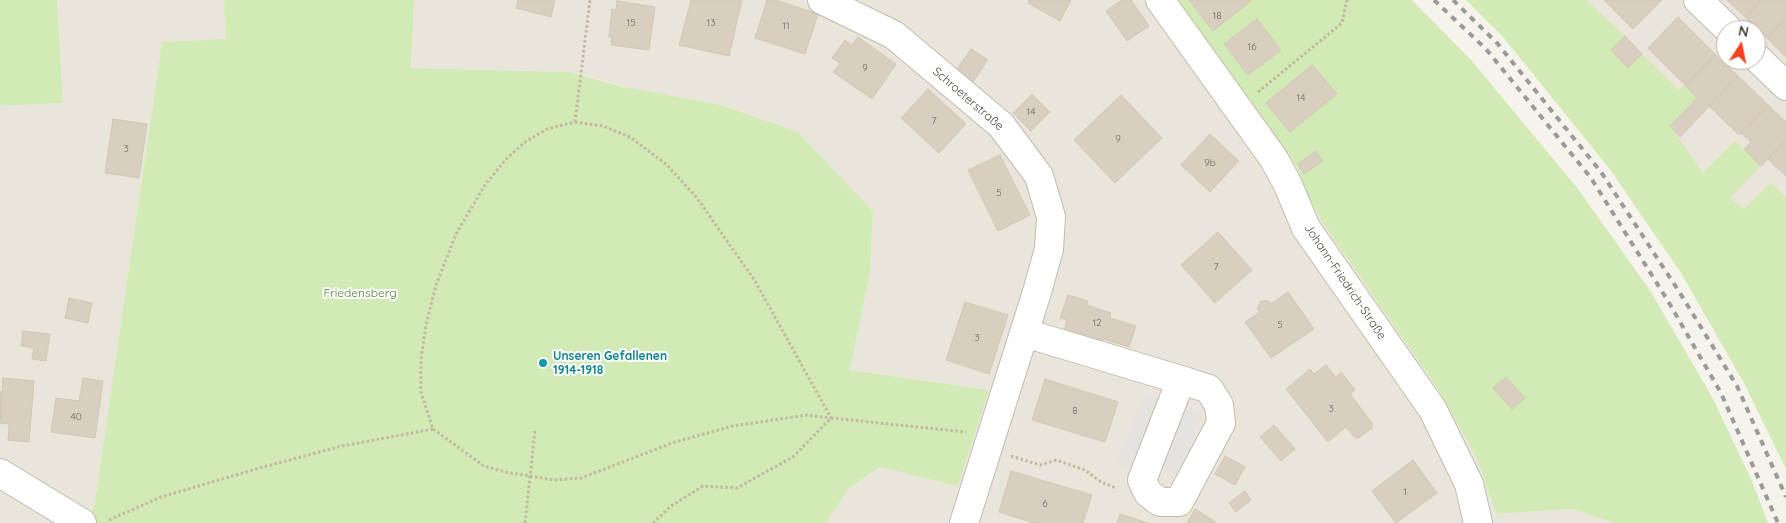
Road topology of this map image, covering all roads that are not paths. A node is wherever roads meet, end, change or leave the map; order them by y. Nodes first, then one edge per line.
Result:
1 (822, 0) edge
2 (1160, 0) edge
3 (1698, 0) edge
4 (1719, 20) edge
5 (1766, 67) edge
6 (1786, 86) edge
7 (1025, 333) junction
8 (1181, 380) dead end
9 (0, 473) edge
10 (82, 523) edge
11 (964, 523) edge
12 (1478, 523) edge

1 - 7 street, Schroeterstraße
2 - 12 street, Johann-Friedrich-Straße
3 - 4 street
5 - 6 street
7 - 8 street
7 - 11 street, Schroeterstraße
9 - 10 street

